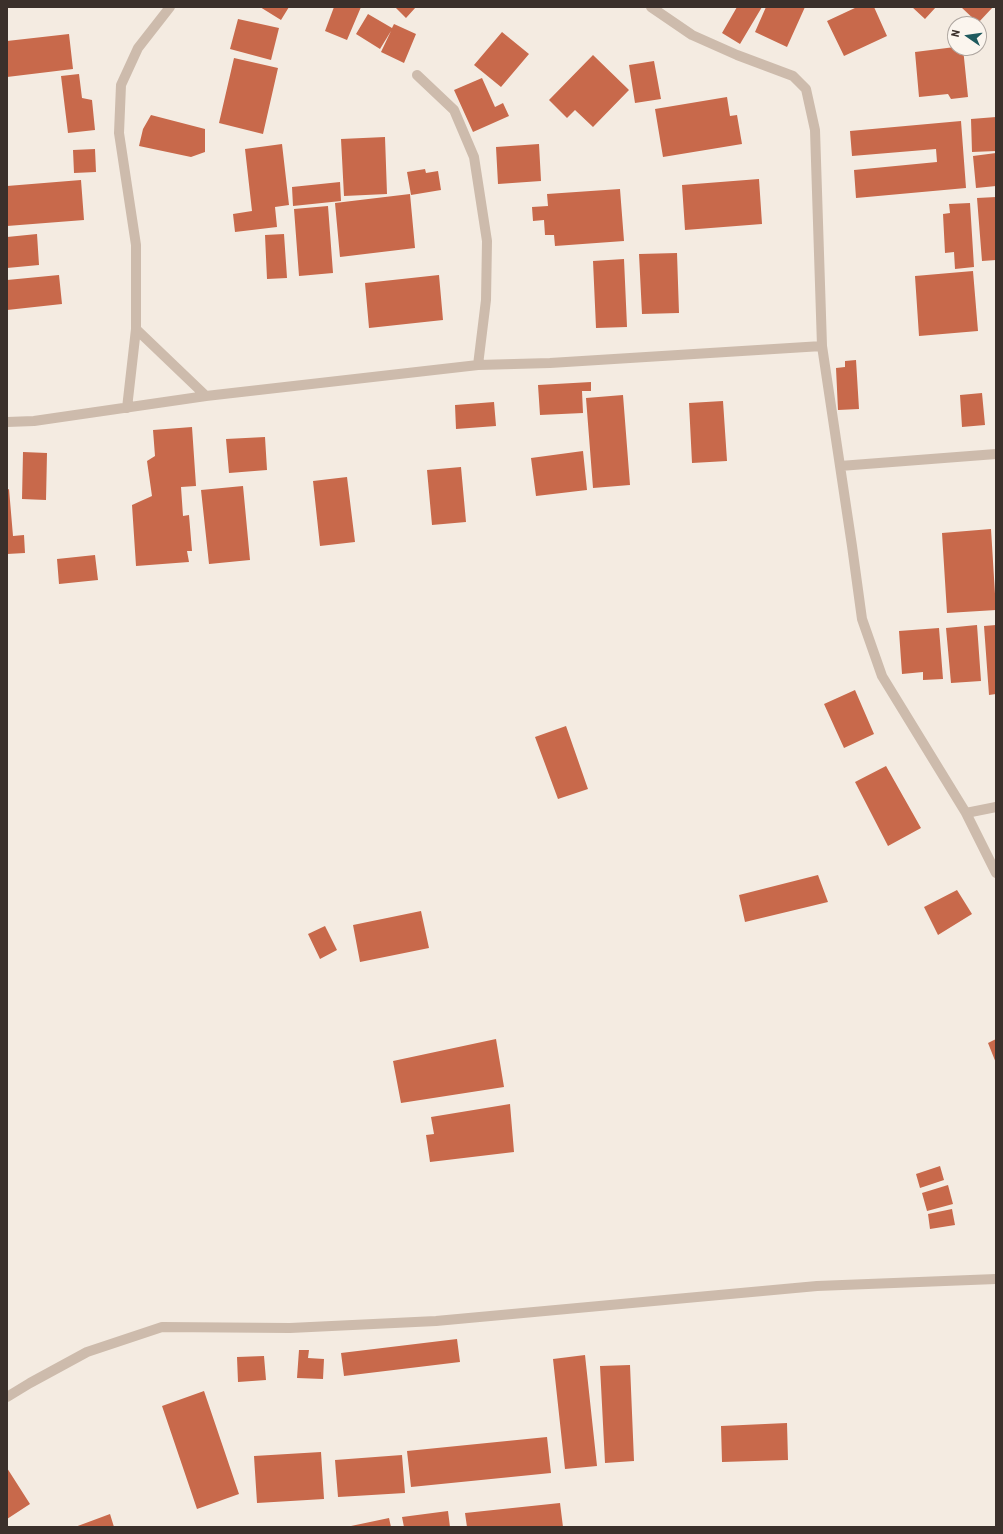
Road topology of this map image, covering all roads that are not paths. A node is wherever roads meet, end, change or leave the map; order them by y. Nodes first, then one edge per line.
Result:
1 (170, 7) edge
2 (651, 7) edge
3 (417, 76) dead end
4 (136, 329) junction
5 (822, 346) junction
6 (478, 365) junction
7 (206, 396) junction
8 (127, 408) junction
9 (7, 422) edge
10 (996, 454) edge
11 (840, 466) junction
12 (996, 807) edge
13 (966, 813) junction
14 (996, 872) edge
15 (996, 1279) edge
16 (7, 1397) edge

1 - 4 street
2 - 5 street
3 - 6 street
4 - 7 street
4 - 8 street
5 - 6 street
5 - 11 street
6 - 7 street
7 - 8 street
8 - 9 street
10 - 11 street
11 - 13 street
12 - 13 street
13 - 14 street
15 - 16 street

